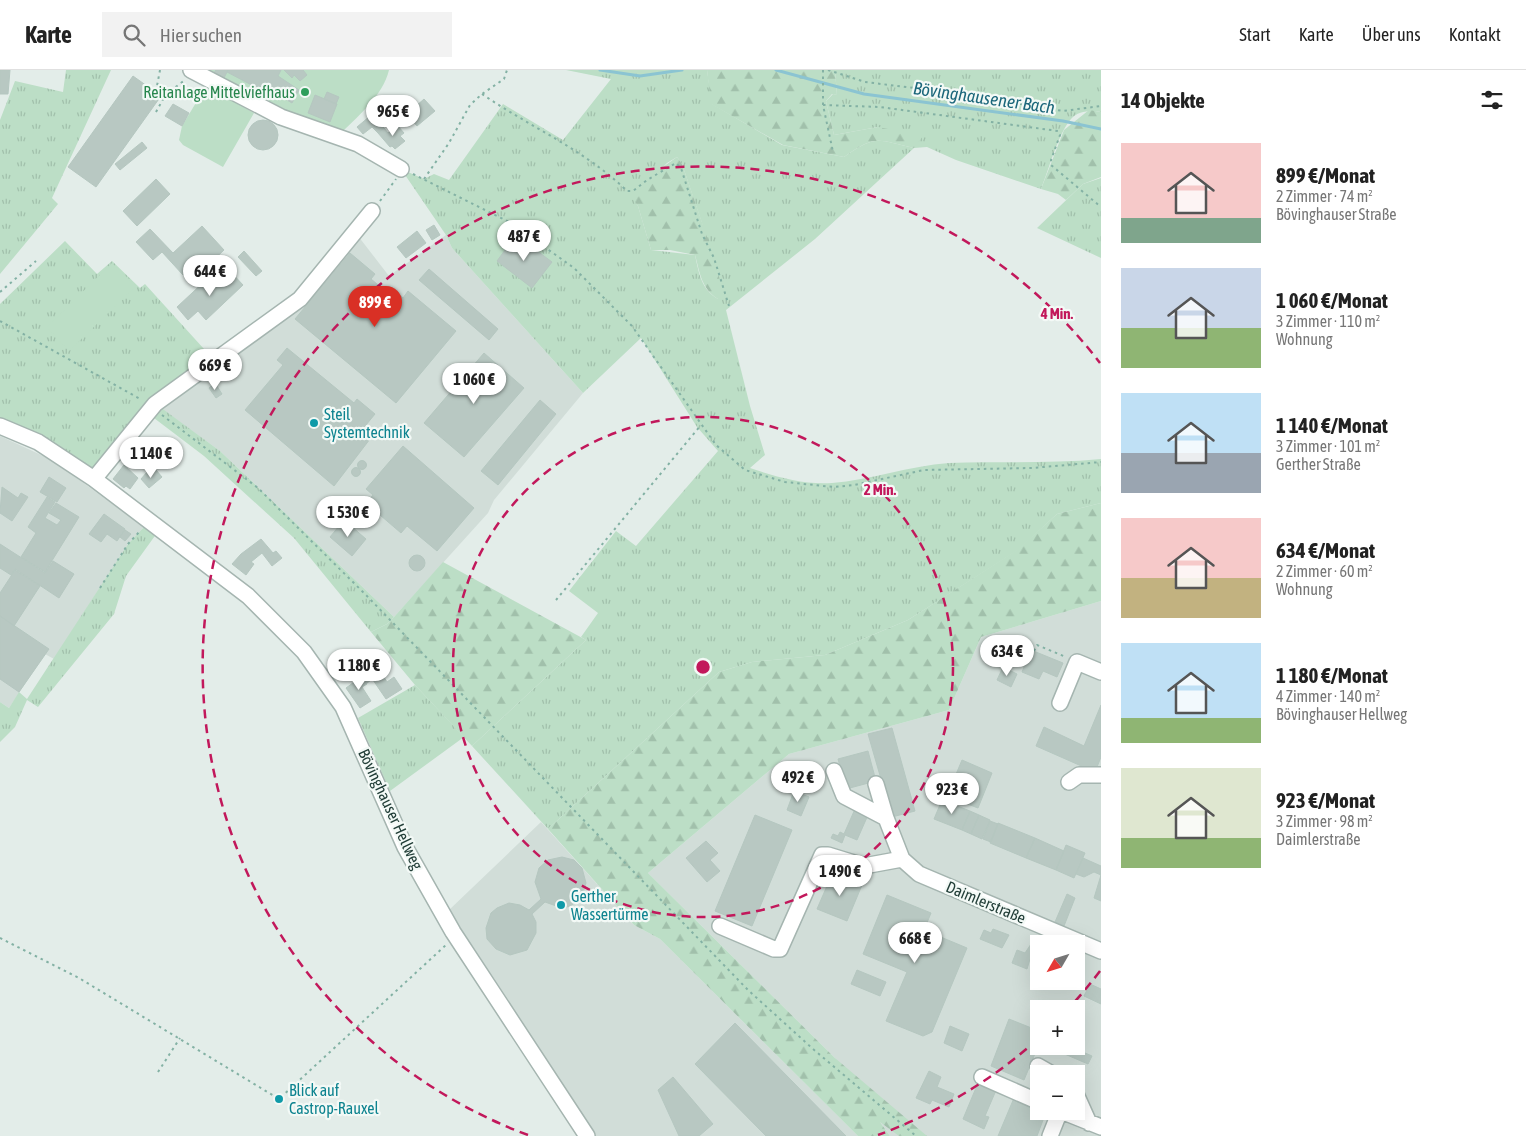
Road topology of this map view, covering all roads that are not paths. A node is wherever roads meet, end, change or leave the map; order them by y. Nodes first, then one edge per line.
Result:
1 (193, 71) edge
2 (401, 169) road end
3 (372, 211) road end
4 (0, 426) edge
5 (94, 479) junction
6 (1101, 672) edge
7 (1060, 703) dead end
8 (834, 771) dead end
9 (1101, 775) edge
10 (1069, 782) dead end
11 (876, 784) dead end
12 (886, 818) junction
13 (902, 859) junction
14 (720, 926) dead end
15 (1100, 947) edge
16 (982, 1077) dead end
17 (1030, 1098) edge
18 (1085, 1111) edge
19 (1056, 1120) edge
20 (1078, 1120) edge
21 (1094, 1128) edge
22 (587, 1136) edge
23 (1050, 1136) edge

1 - 2 street
3 - 5 street
4 - 5 street, Bövinghauser Hellweg
5 - 22 street, Bövinghauser Hellweg
6 - 7 street
8 - 12 street
9 - 10 street
11 - 12 street
12 - 13 street
13 - 14 street
13 - 15 street, Daimlerstraße
16 - 17 street
18 - 21 street
19 - 23 street
20 - 21 street

